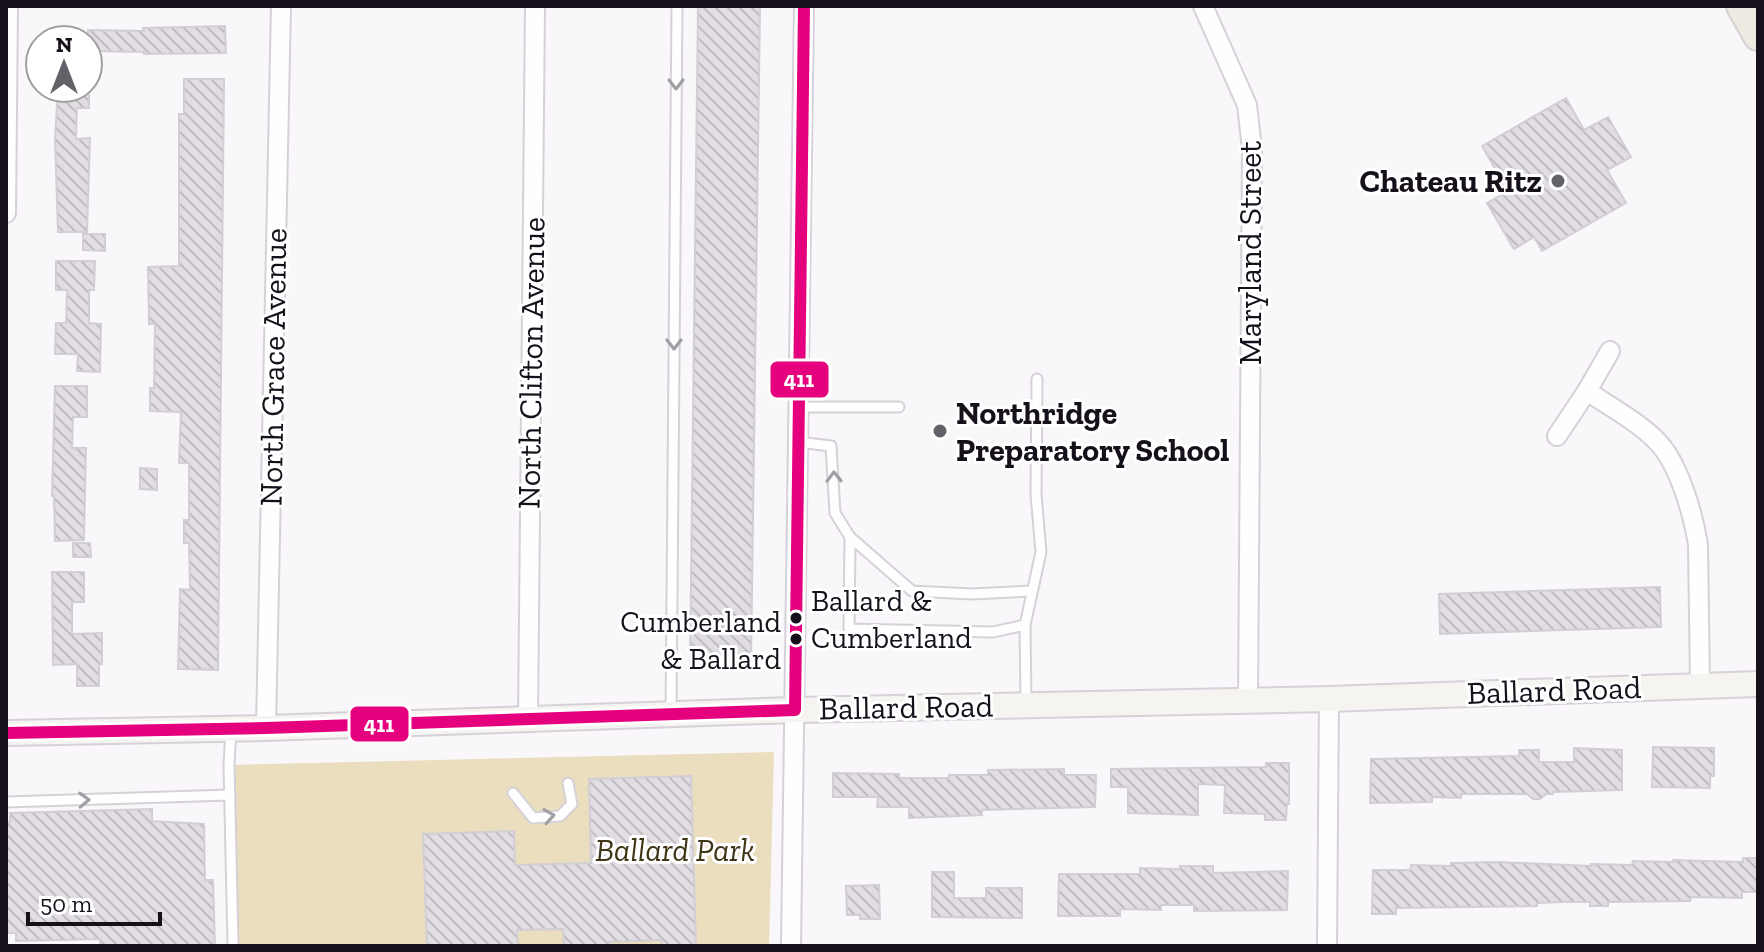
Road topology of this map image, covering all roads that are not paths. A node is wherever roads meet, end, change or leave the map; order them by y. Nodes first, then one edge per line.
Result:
1 (8, 6) edge
2 (281, 6) edge
3 (535, 6) edge
4 (677, 6) edge
5 (804, 6) edge
6 (1203, 6) edge
7 (1741, 6) edge
8 (1758, 36) edge
9 (6, 213) edge
10 (1610, 351) dead end
11 (1037, 379) dead end
12 (1587, 391) junction
13 (799, 407) junction
14 (899, 407) dead end
15 (1557, 436) dead end
16 (798, 442) junction
17 (850, 537) junction
18 (1031, 591) junction
19 (1025, 625) junction
20 (1700, 684) junction
21 (1758, 684) edge
22 (1329, 699) junction
23 (1248, 700) junction
24 (1026, 705) junction
25 (795, 710) junction
26 (671, 714) junction
27 (528, 719) junction
28 (266, 728) junction
29 (231, 729) junction
30 (6, 733) edge
31 (568, 783) dead end
32 (513, 793) dead end
33 (230, 795) junction
34 (6, 802) edge
35 (233, 946) edge
36 (791, 946) edge
37 (1327, 946) edge

1 - 9 street
2 - 28 street, North Grace Avenue
3 - 27 street, North Clifton Avenue
4 -> 26 lane
5 - 13 street
6 - 23 street, Maryland Street
7 - 8 main road
10 - 12 street
11 - 18 lane
12 - 15 street
12 - 20 street
13 - 14 lane
13 - 16 street
17 -> 16 lane
16 - 25 street
17 - 18 lane
17 - 19 lane
18 - 19 lane
19 - 24 lane
20 - 21 street, Ballard Road
20 - 22 street, Ballard Road
22 - 23 street, Ballard Road
22 - 37 street
23 - 24 street, Ballard Road
24 - 25 street, Ballard Road
25 - 26 street, Ballard Road
25 - 36 street
26 - 27 street, Ballard Road
27 - 28 street, Ballard Road
28 - 29 street, Ballard Road
29 - 30 street, Ballard Road
29 - 33 lane
32 -> 31 lane
34 -> 33 lane
33 - 35 lane

